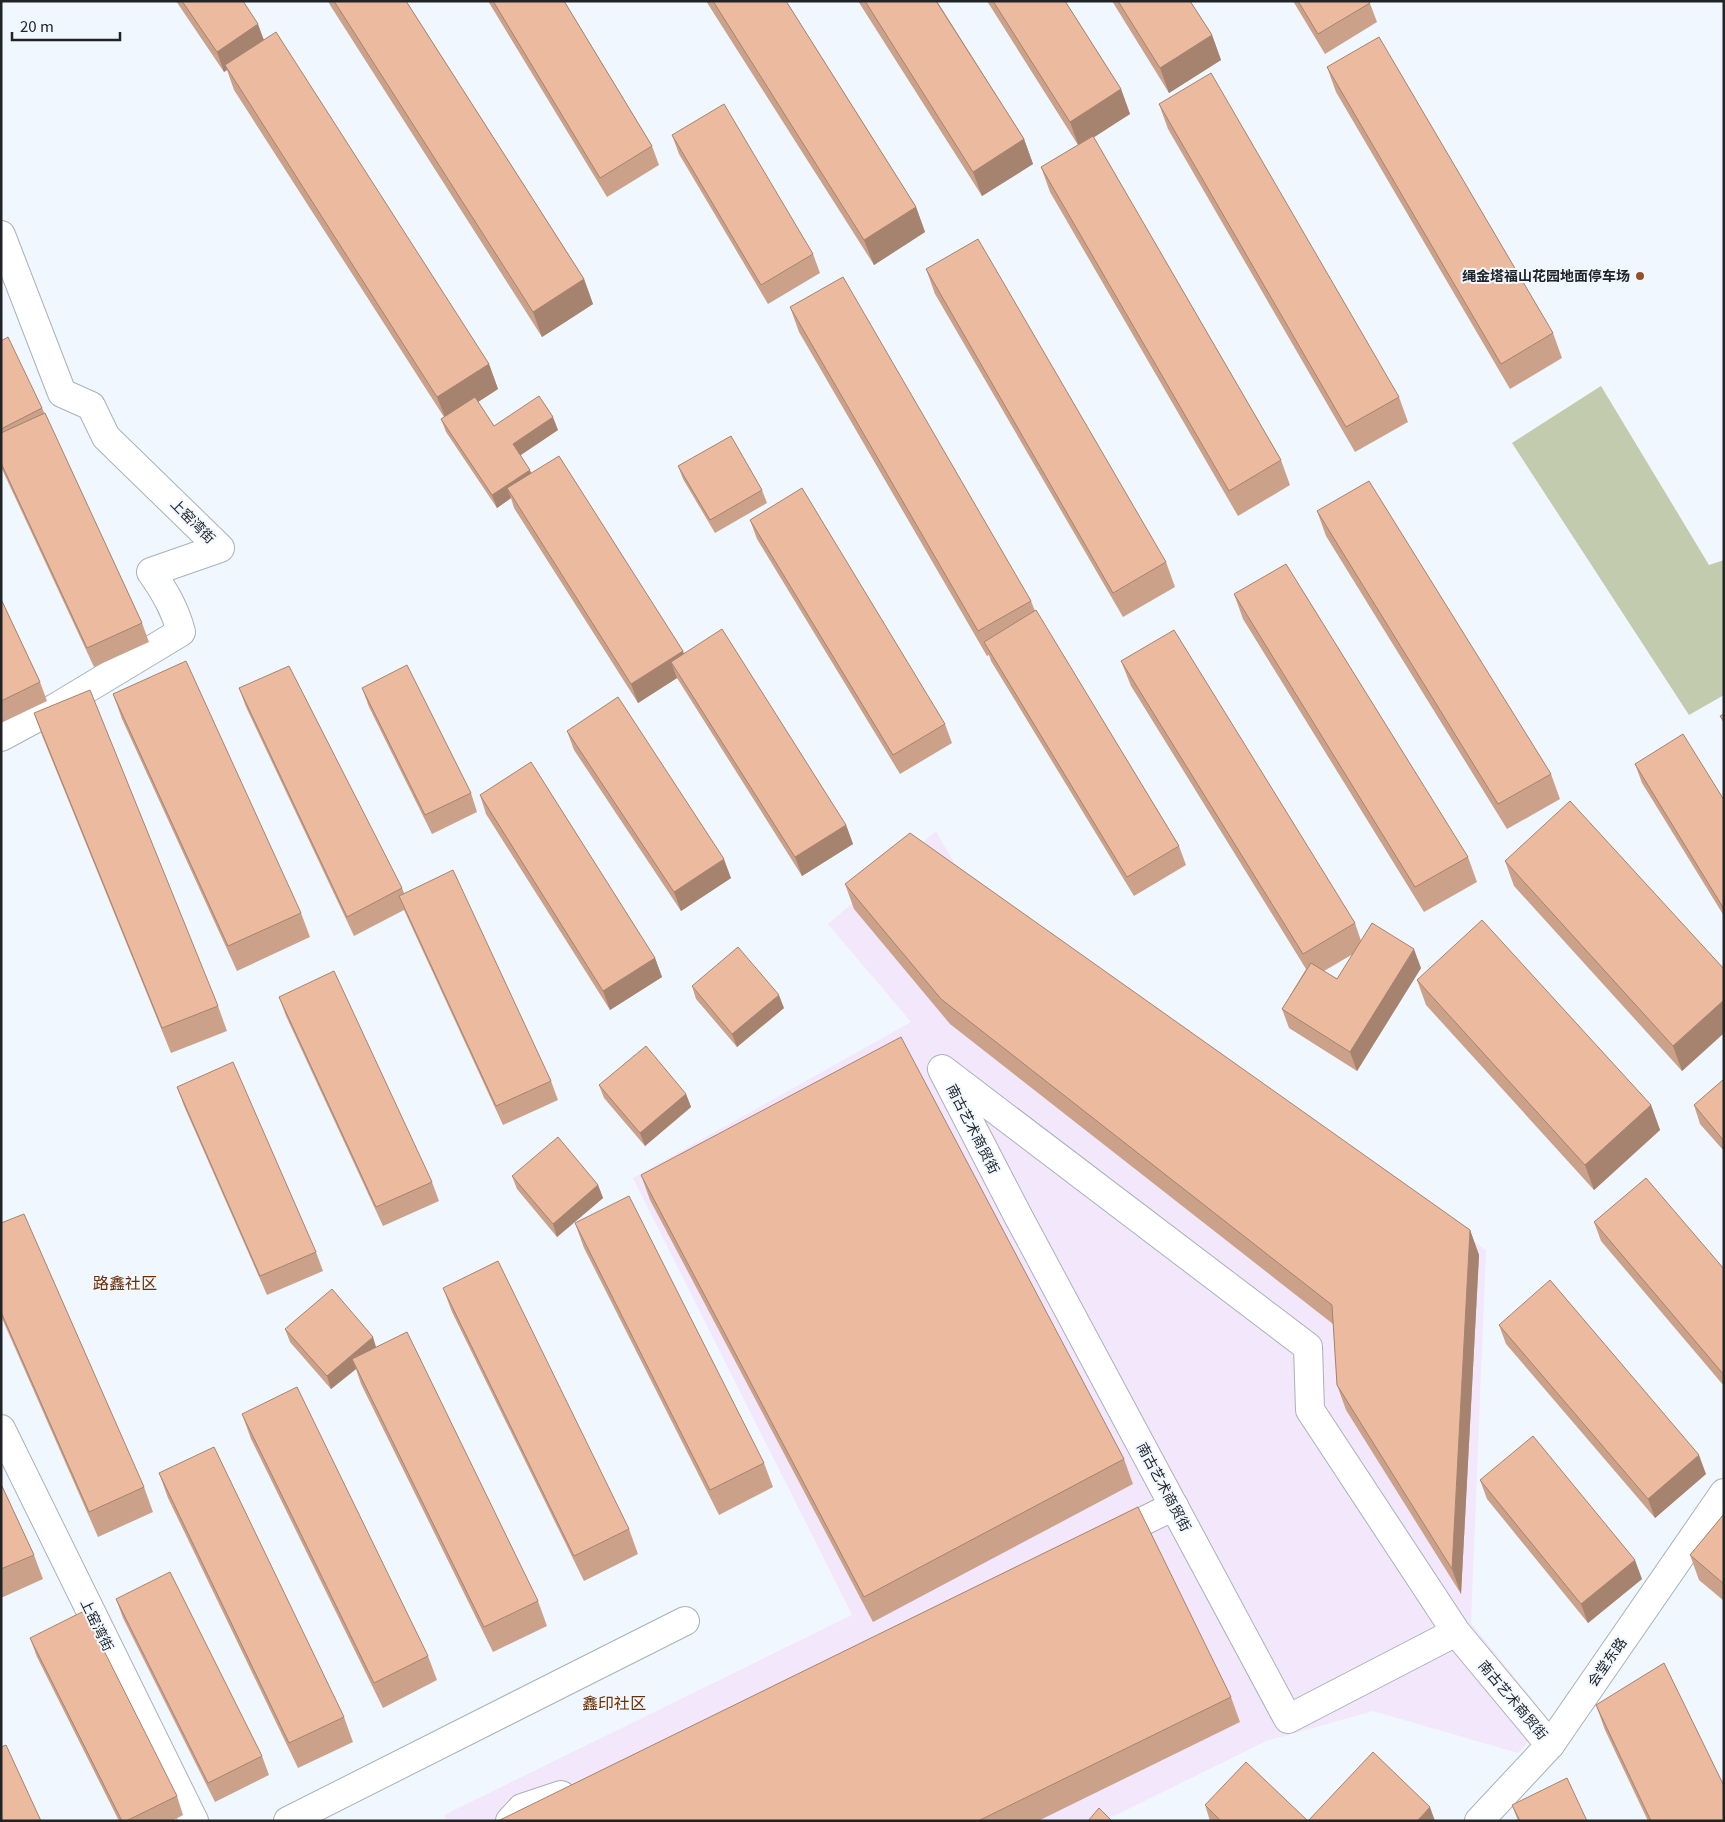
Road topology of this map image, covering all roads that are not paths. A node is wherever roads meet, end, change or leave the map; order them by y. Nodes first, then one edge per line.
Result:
1 (1, 234) edge
2 (1, 737) edge
3 (1, 1429) edge
4 (1724, 1493) edge
5 (1174, 1506) junction
6 (1085, 1550) edge
7 (685, 1621) dead end
8 (1456, 1632) junction
9 (1550, 1745) junction
10 (586, 1787) edge
11 (194, 1821) edge
12 (288, 1821) edge
13 (510, 1821) edge
14 (1479, 1821) edge

1 - 2 street, 上窑湾街
3 - 11 street, 上窑湾街
4 - 9 street, 会堂东路
5 - 6 street
5 - 8 street, 南古艺术商贸街
5 - 8 street, 南古艺术商贸街
7 - 12 street
8 - 9 street, 南古艺术商贸街
9 - 14 street, 会堂东路
10 - 13 street

